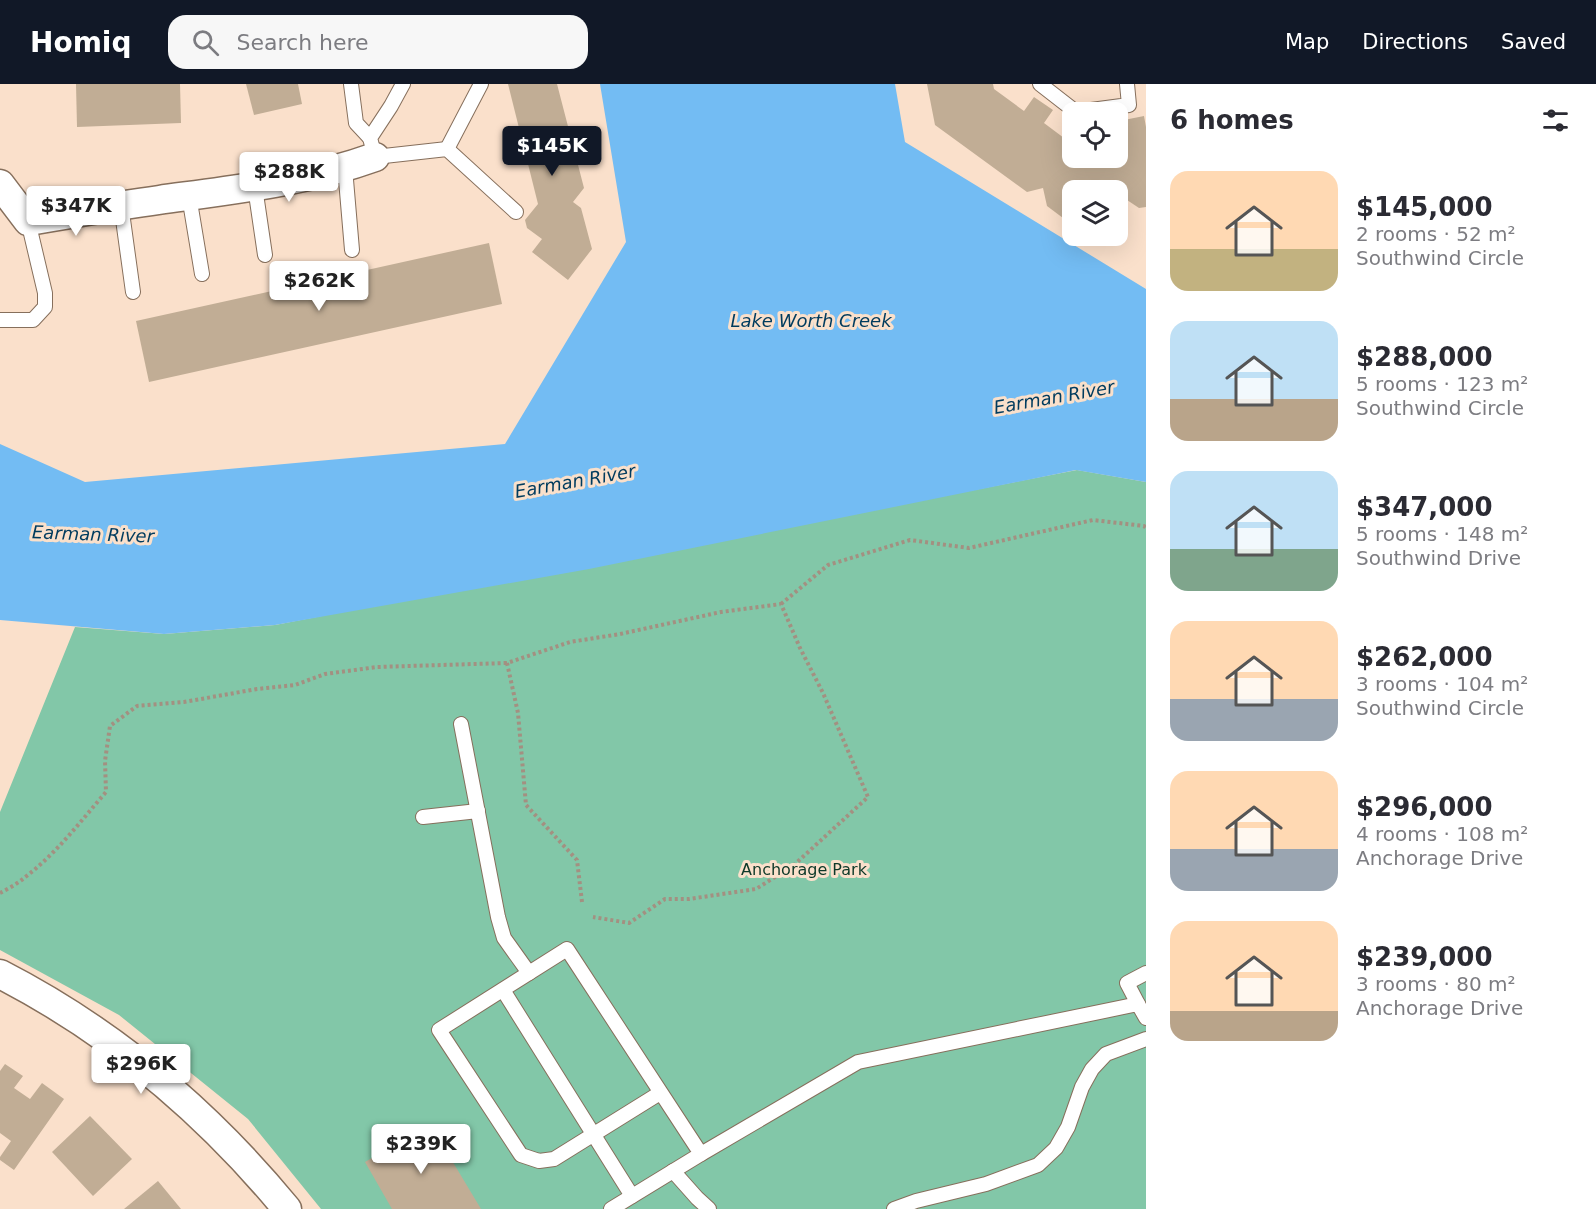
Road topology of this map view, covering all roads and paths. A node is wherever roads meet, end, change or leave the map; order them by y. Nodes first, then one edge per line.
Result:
1 (351, 84) edge
2 (403, 84) edge
3 (481, 84) edge
4 (1040, 84) edge
5 (1127, 84) edge
6 (372, 148) junction
7 (447, 149) junction
8 (345, 168) junction
9 (0, 184) edge
10 (255, 187) junction
11 (189, 196) junction
12 (121, 205) junction
13 (516, 212) dead end
14 (28, 221) junction
15 (352, 250) dead end
16 (265, 255) dead end
17 (202, 274) dead end
18 (133, 292) dead end
19 (0, 320) edge
20 (1146, 528) edge
21 (781, 604) junction
22 (507, 663) junction
23 (461, 724) dead end
24 (478, 811) junction
25 (423, 817) dead end
26 (0, 893) edge
27 (582, 902) dead end
28 (593, 917) dead end
29 (529, 973) junction
30 (1146, 973) edge
31 (0, 974) edge
32 (503, 990) junction
33 (1138, 1004) junction
34 (1146, 1018) edge
35 (1146, 1039) edge
36 (660, 1093) junction
37 (595, 1135) junction
38 (700, 1154) junction
39 (673, 1171) junction
40 (632, 1196) junction
41 (287, 1209) edge
42 (610, 1209) edge
43 (709, 1209) edge
44 (894, 1209) edge

1 - 6 lane
2 - 6 lane
3 - 7 lane
4 - 5 lane
6 - 7 lane
6 - 8 street
7 - 13 lane
8 - 10 street
8 - 15 lane
9 - 14 street
10 - 11 street
10 - 16 lane
11 - 12 street
11 - 17 lane
12 - 14 street
12 - 18 lane
14 - 19 lane
20 - 21 path
21 - 22 path
21 - 28 path
22 - 26 path
22 - 27 path
23 - 24 lane
24 - 25 lane
24 - 29 lane
29 - 32 lane
29 - 36 lane
30 - 33 lane
31 - 41 street
32 - 37 lane
32 - 37 lane
33 - 34 lane
33 - 38 lane
35 - 44 lane
36 - 37 lane
36 - 38 lane
37 - 40 lane
38 - 39 lane
39 - 40 lane
39 - 43 lane
40 - 42 lane

